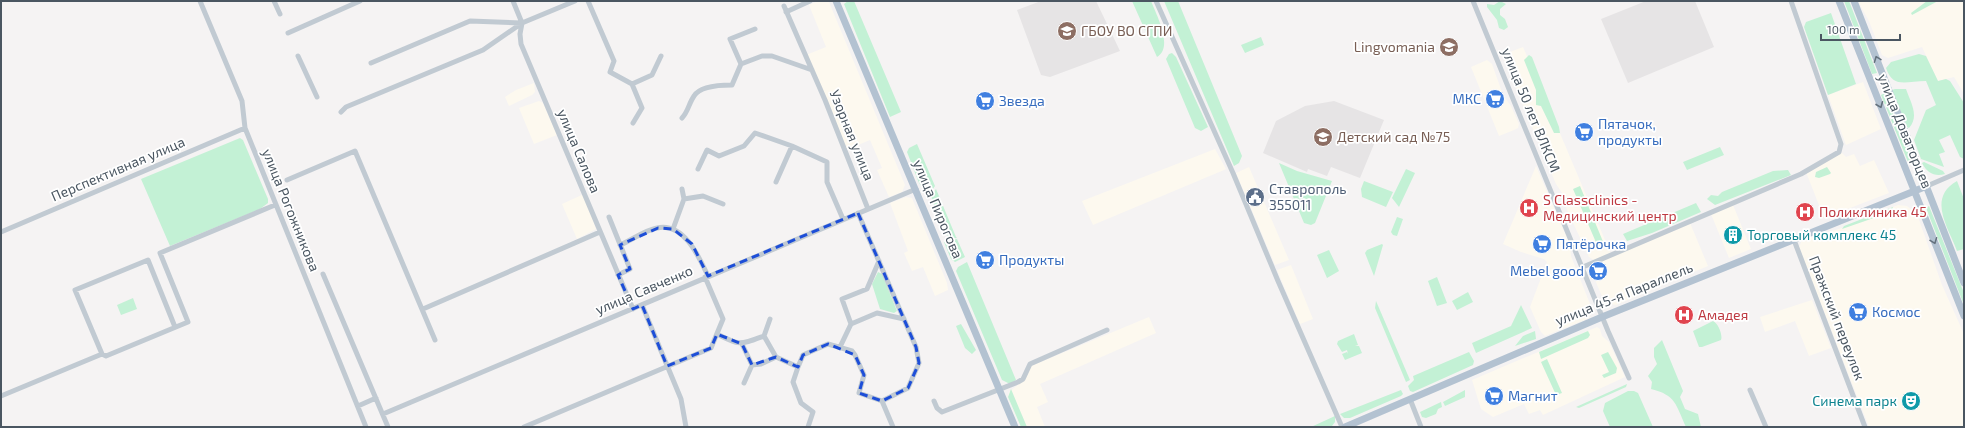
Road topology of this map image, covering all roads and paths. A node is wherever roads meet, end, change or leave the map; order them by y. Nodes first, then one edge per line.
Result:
1 (200, 1) edge
2 (274, 1) edge
3 (360, 1) edge
4 (513, 1) edge
5 (575, 1) edge
6 (588, 1) edge
7 (810, 1) edge
8 (837, 1) edge
9 (1156, 1) edge
10 (1473, 1) edge
11 (1791, 1) edge
12 (1839, 1) edge
13 (1854, 1) edge
14 (784, 6) dead end
15 (786, 12) junction
16 (280, 14) dead end
17 (522, 23) junction
18 (755, 29) dead end
19 (288, 32) dead end
20 (298, 56) dead end
21 (662, 56) dead end
22 (371, 63) dead end
23 (741, 64) junction
24 (812, 70) junction
25 (632, 84) junction
26 (317, 97) dead end
27 (341, 112) dead end
28 (682, 118) dead end
29 (634, 123) dead end
30 (245, 128) junction
31 (792, 146) junction
32 (698, 169) dead end
33 (1964, 170) edge
34 (287, 180) dead end
35 (776, 182) dead end
36 (1927, 186) junction
37 (682, 188) dead end
38 (916, 189) junction
39 (1915, 191) junction
40 (684, 199) junction
41 (723, 204) dead end
42 (275, 205) junction
43 (868, 208) junction
44 (858, 212) junction
45 (609, 217) dead end
46 (843, 219) junction
47 (673, 229) junction
48 (1, 232) edge
49 (600, 232) junction
50 (1794, 240) junction
51 (620, 245) junction
52 (879, 261) junction
53 (1583, 267) junction
54 (323, 274) dead end
55 (618, 275) junction
56 (706, 277) junction
57 (1964, 283) edge
58 (642, 305) junction
59 (423, 309) junction
60 (633, 309) junction
61 (1964, 316) edge
62 (1602, 317) junction
63 (770, 319) dead end
64 (904, 319) junction
65 (851, 324) junction
66 (176, 327) junction
67 (1107, 330) dead end
68 (717, 334) junction
69 (764, 336) junction
70 (435, 340) dead end
71 (742, 344) junction
72 (840, 347) junction
73 (102, 354) junction
74 (776, 357) junction
75 (752, 365) junction
76 (667, 366) junction
77 (798, 367) junction
78 (1629, 378) dead end
79 (744, 383) dead end
80 (999, 389) junction
81 (1750, 390) dead end
82 (1, 396) edge
83 (376, 398) junction
84 (1410, 399) junction
85 (882, 401) junction
86 (934, 401) dead end
87 (358, 406) junction
88 (382, 414) junction
89 (1765, 426) edge
90 (366, 427) edge
91 (388, 427) edge
92 (524, 427) edge
93 (686, 427) edge
94 (808, 427) edge
95 (893, 427) edge
96 (1015, 427) edge
97 (1343, 427) edge
98 (1421, 427) edge
99 (1759, 427) edge
100 (1865, 427) edge

1 - 30 street, улица Рогожникова
2 - 16 street
3 - 19 street
4 - 17 street, улица Салова
5 - 17 street
6 - 25 street
7 - 15 street
8 - 38 main road, улица Пирогова
9 - 97 street
10 - 53 street, улица 50 лет ВЛКСМ
11 - 53 street
12 -> 39 main road, улица Доваторцев
36 -> 13 main road, улица Доваторцев
14 - 15 street, Узорная улица
15 - 24 street, Узорная улица
17 - 22 street
17 - 27 street
17 - 49 street, улица Салова
18 - 23 street
20 - 26 street
21 - 25 street
23 - 24 street
23 - 28 street
24 - 43 street, Узорная улица
25 - 29 street
30 - 42 street, улица Рогожникова
30 - 48 street, Перспективная улица
31 - 32 street
31 - 35 street
31 - 46 street
33 - 36 street
34 - 59 street
36 - 39 main road, улица 45-я Параллель
36 - 57 main road, улица Доваторцев
37 - 40 street
38 - 43 street, улица Савченко
38 - 80 main road, улица Пирогова
39 - 50 main road, улица 45-я Параллель
39 -> 61 main road, улица Доваторцев
40 - 41 street
40 - 47 street
42 - 66 street
42 - 87 street, улица Рогожникова
43 - 44 street, улица Савченко
44 - 46 street, улица Савченко
44 - 52 street
45 - 51 street
46 - 56 street, улица Савченко
47 - 51 street
47 - 56 street
49 - 55 street, улица Салова
49 - 59 street
50 - 62 main road, улица 45-я Параллель
50 - 100 street, Пражский переулок
51 - 55 street
52 - 64 street
52 - 65 street
53 - 62 street, улица 50 лет ВЛКСМ
54 - 83 street
55 - 60 street, улица Салова
56 - 58 street, улица Савченко
56 - 68 street
58 - 60 street, улица Савченко
58 - 76 street
59 - 70 street
60 - 88 street, улица Савченко
62 - 78 street, улица 50 лет ВЛКСМ
62 - 84 main road, улица 45-я Параллель
63 - 69 street
64 - 65 street
64 - 85 street
65 - 72 street
66 - 73 street
66 - 73 street
67 - 80 street
68 - 71 street
68 - 76 street
69 - 71 street
69 - 74 street
71 - 75 street
72 - 77 street
72 - 85 street
73 - 82 street
74 - 75 street
74 - 77 street
75 - 79 street
76 - 92 street
76 - 93 street
77 - 94 street
80 - 86 street
80 - 96 main road, улица Пирогова
81 - 89 street
83 - 87 street
83 - 88 street
84 - 97 main road, улица 45-я Параллель
84 - 98 street
85 - 95 street
87 - 90 street, улица Рогожникова
88 - 91 street
89 - 99 street

